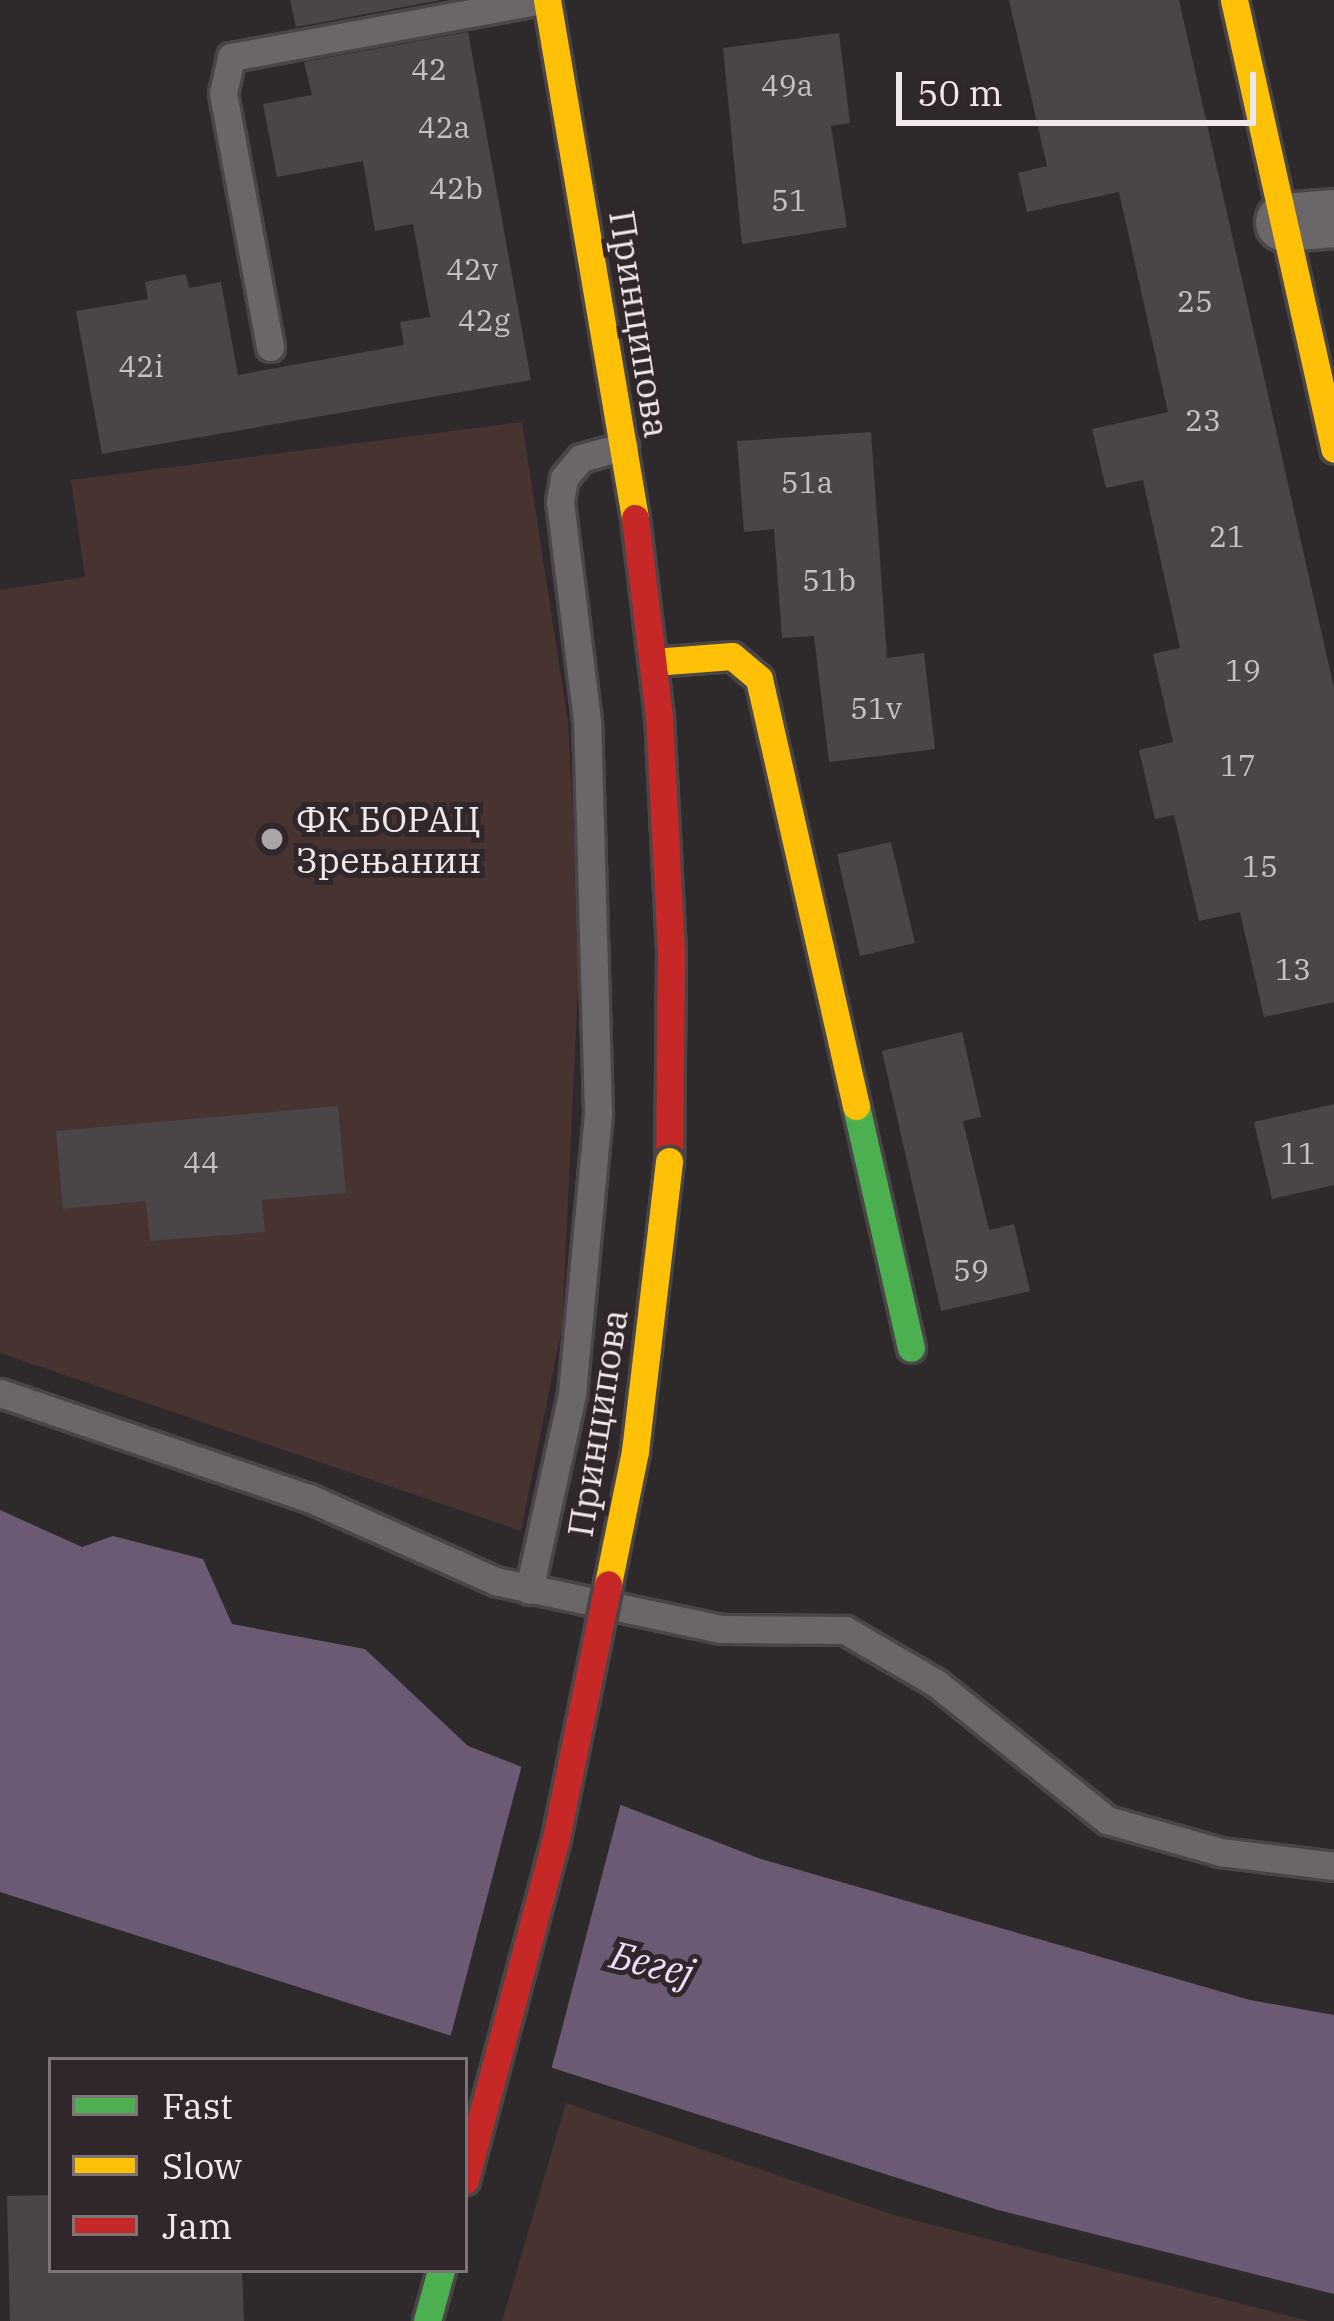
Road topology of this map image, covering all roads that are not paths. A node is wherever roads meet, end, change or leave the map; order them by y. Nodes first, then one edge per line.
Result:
1 (544, 0) edge
2 (1234, 0) edge
3 (1309, 220) edge
4 (270, 347) dead end
5 (624, 446) junction
6 (1334, 449) edge
7 (653, 662) junction
8 (911, 1348) dead end
9 (0, 1393) edge
10 (529, 1590) junction
11 (1334, 1866) edge
12 (468, 2169) edge
13 (440, 2273) edge
14 (427, 2321) edge

1 - 4 lane
1 - 5 street, Принципова
2 - 3 street
3 - 6 street
5 - 7 street, Принципова
5 - 10 lane
7 - 8 street
7 - 12 street, Принципова, bridge
9 - 10 lane
10 - 11 lane
13 - 14 street

